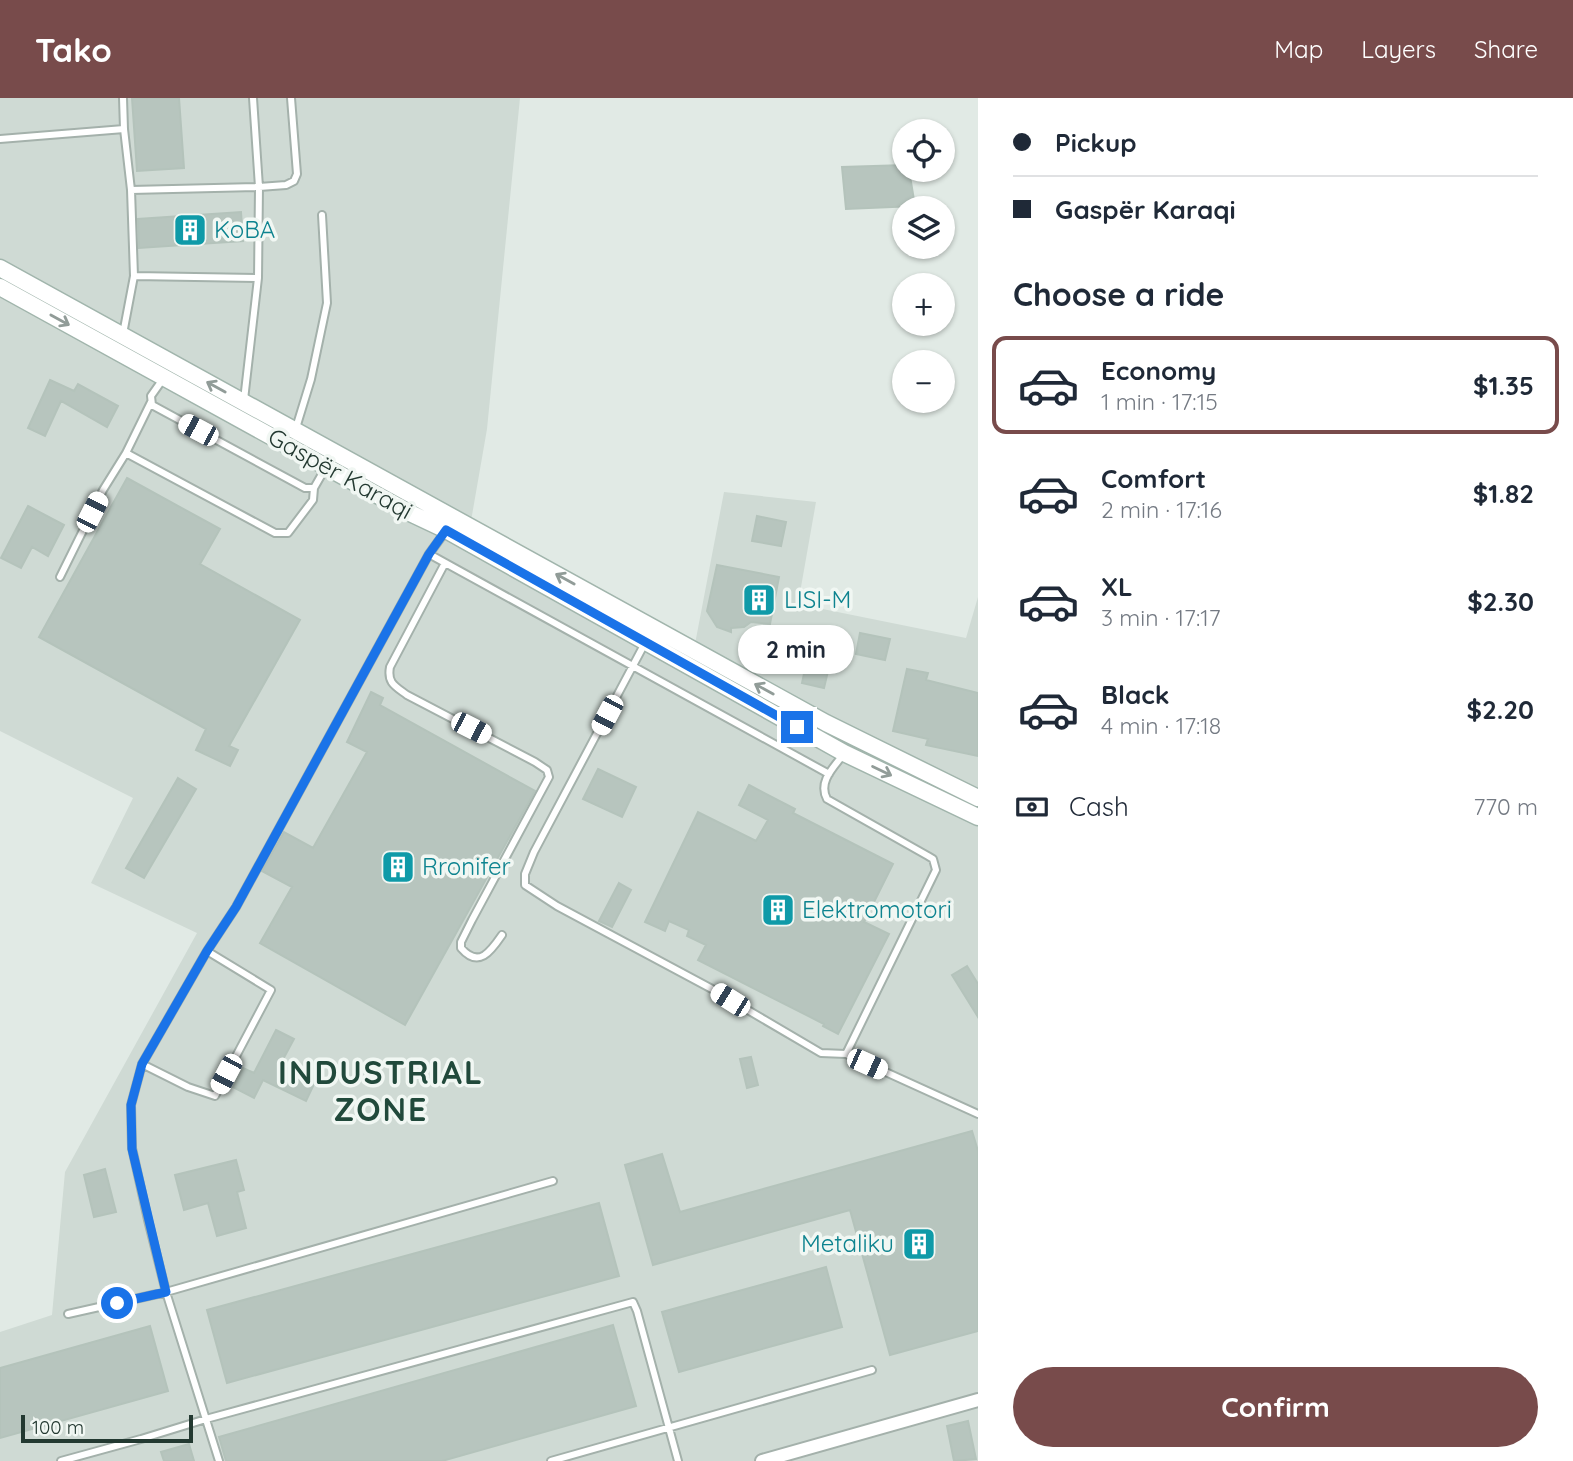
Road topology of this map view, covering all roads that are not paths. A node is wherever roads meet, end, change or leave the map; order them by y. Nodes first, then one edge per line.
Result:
1 (123, 98) edge
2 (253, 98) edge
3 (292, 98) edge
4 (124, 130) junction
5 (0, 139) edge
6 (259, 187) junction
7 (131, 190) junction
8 (322, 215) dead end
9 (0, 268) edge
10 (134, 276) junction
11 (258, 278) junction
12 (0, 287) edge
13 (123, 334) junction
14 (164, 378) junction
15 (151, 402) junction
16 (244, 402) junction
17 (296, 430) junction
18 (126, 453) junction
19 (326, 466) junction
20 (314, 488) junction
21 (446, 530) junction
22 (429, 554) junction
23 (445, 563) junction
24 (60, 576) dead end
25 (645, 643) junction
26 (633, 666) junction
27 (844, 753) junction
28 (829, 774) junction
29 (978, 798) edge
30 (978, 817) edge
31 (502, 934) dead end
32 (207, 951) junction
33 (846, 1054) junction
34 (142, 1064) junction
35 (978, 1114) edge
36 (553, 1181) dead end
37 (166, 1292) junction
38 (68, 1314) dead end
39 (872, 1370) dead end
40 (978, 1400) edge
41 (206, 1419) junction
42 (668, 1429) junction
43 (61, 1461) edge
44 (219, 1461) edge
45 (551, 1461) edge
46 (678, 1461) edge
47 (762, 1461) edge

1 - 4 lane
2 - 6 lane
3 - 6 lane
4 - 5 lane
4 - 7 lane
6 - 7 lane
6 - 11 lane
7 - 10 lane
8 - 17 lane
9 - 13 main road, Gaspër Karaqi
10 - 11 lane
10 - 13 lane
11 - 16 lane
12 -> 14 main road, Gaspër Karaqi
16 -> 13 main road, Gaspër Karaqi
14 - 15 lane
14 - 19 main road, Gaspër Karaqi
15 - 18 lane
15 - 20 lane
16 - 17 main road, Gaspër Karaqi
29 -> 17 main road, Gaspër Karaqi
18 - 20 lane
18 - 24 lane
19 - 20 lane
19 - 21 main road, Gaspër Karaqi
21 - 22 lane
21 - 25 main road, Gaspër Karaqi
22 - 23 lane
22 - 32 lane
23 - 26 lane
23 - 31 lane
25 - 26 lane
25 - 27 main road, Gaspër Karaqi
26 - 28 lane
26 - 33 lane
27 - 28 lane
27 -> 30 main road, Gaspër Karaqi
28 - 33 lane
32 - 34 lane
32 - 34 lane
33 - 35 lane
34 - 37 lane
36 - 37 lane
37 - 38 lane
37 - 41 lane
39 - 42 lane
40 - 47 street
41 - 42 lane
41 - 43 lane
41 - 44 lane
42 - 45 lane
42 - 46 lane

